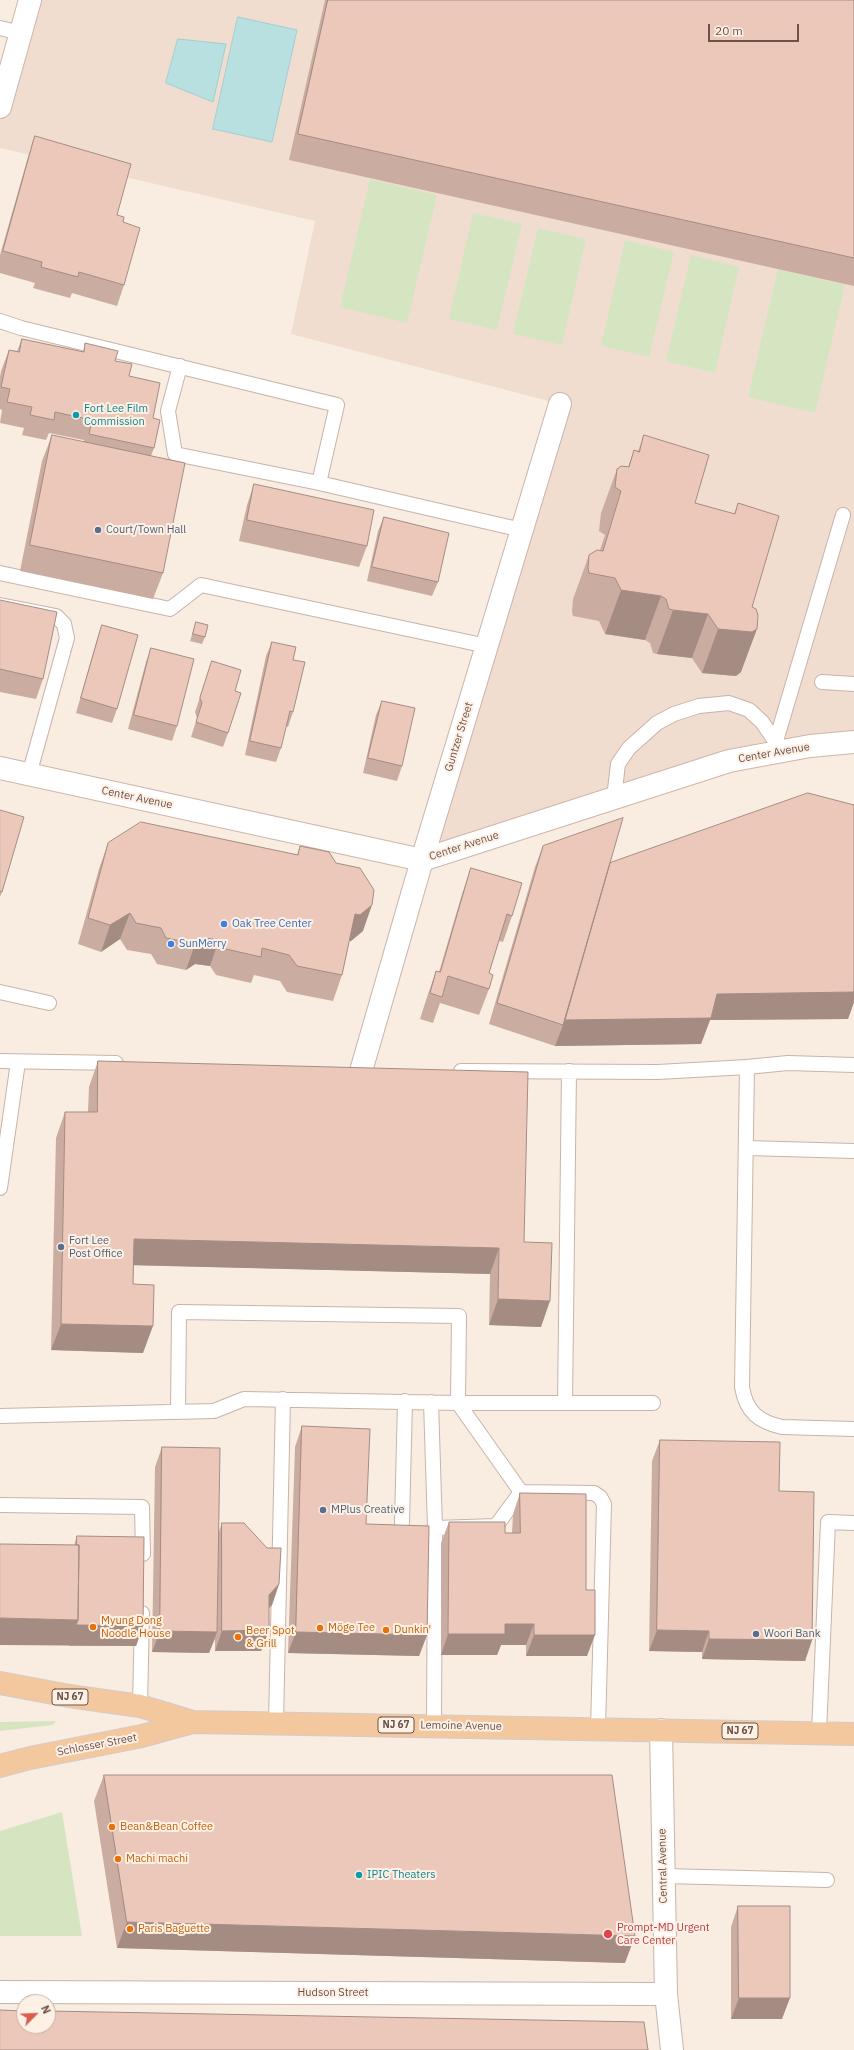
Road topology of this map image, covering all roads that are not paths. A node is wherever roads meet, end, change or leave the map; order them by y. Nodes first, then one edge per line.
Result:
1 (30, 0) edge
2 (0, 28) edge
3 (21, 33) junction
4 (0, 108) edge
5 (0, 321) edge
6 (180, 366) junction
7 (560, 404) dead end
8 (319, 482) junction
9 (843, 515) dead end
10 (522, 530) junction
11 (0, 573) edge
12 (0, 605) edge
13 (487, 646) junction
14 (822, 682) dead end
15 (854, 684) edge
16 (854, 742) edge
17 (779, 746) junction
18 (0, 768) edge
19 (28, 774) junction
20 (614, 798) junction
21 (422, 860) junction
22 (0, 992) edge
23 (49, 1003) dead end
24 (0, 1061) edge
25 (18, 1062) junction
26 (128, 1064) edge
27 (854, 1065) edge
28 (748, 1067) junction
29 (361, 1071) edge
30 (446, 1071) edge
31 (569, 1071) junction
32 (746, 1148) junction
33 (854, 1151) edge
34 (0, 1188) edge
35 (283, 1399) junction
36 (405, 1401) junction
37 (431, 1402) junction
38 (653, 1402) dead end
39 (458, 1403) junction
40 (566, 1403) junction
41 (178, 1412) junction
42 (0, 1416) edge
43 (854, 1429) edge
44 (521, 1492) junction
45 (0, 1505) edge
46 (402, 1523) dead end
47 (854, 1523) edge
48 (436, 1528) junction
49 (142, 1565) edge
50 (142, 1597) edge
51 (0, 1683) edge
52 (140, 1706) junction
53 (193, 1722) junction
54 (276, 1723) junction
55 (434, 1726) junction
56 (598, 1729) junction
57 (661, 1730) junction
58 (819, 1733) junction
59 (854, 1734) edge
60 (0, 1766) edge
61 (664, 1876) junction
62 (827, 1880) dead end
63 (0, 1992) edge
64 (666, 1994) junction
65 (672, 2050) edge

1 - 3 street
2 - 3 lane
3 - 4 street
5 - 6 lane
6 - 8 lane
6 - 8 lane
7 - 10 street, Guntzer Street
8 - 10 lane
9 - 17 lane
10 - 13 street, Guntzer Street
11 - 13 lane
12 - 19 lane
13 - 21 street, Guntzer Street
14 - 15 lane
16 - 17 street, Center Avenue
17 - 20 street, Center Avenue
17 - 20 lane
18 - 19 street, Center Avenue
19 - 21 street, Center Avenue
20 - 21 street, Center Avenue
21 - 29 street, Guntzer Street
22 - 23 lane
24 - 25 lane
25 - 26 lane
25 - 34 lane
27 - 28 lane
28 - 31 lane
28 - 32 lane
30 - 31 lane
31 - 40 lane
32 - 33 lane
32 - 43 lane
35 - 36 lane
35 - 41 lane
35 - 54 lane
36 - 37 lane
36 - 46 lane
37 - 39 lane
37 - 48 lane
38 - 40 lane
39 - 40 lane
39 - 41 lane
39 - 44 lane
41 - 42 lane
44 - 48 lane
44 - 56 lane
45 - 49 lane
47 - 58 lane
48 - 55 lane
50 - 52 lane
51 - 52 main road, Lemoine Avenue / NJ 67
52 - 53 main road, Lemoine Avenue / NJ 67
53 - 54 main road, Lemoine Avenue / NJ 67
53 - 60 main road, Schlosser Street / NJ 67
54 - 55 main road, Lemoine Avenue / NJ 67
55 - 56 main road, Lemoine Avenue / NJ 67
56 - 57 main road, Lemoine Avenue / NJ 67
57 - 58 main road, Lemoine Avenue / NJ 67
57 - 61 street, Central Avenue
58 - 59 main road, Lemoine Avenue / NJ 67
61 - 62 lane
61 - 64 street, Central Avenue
63 - 64 street, Hudson Street
64 - 65 street, Central Avenue

